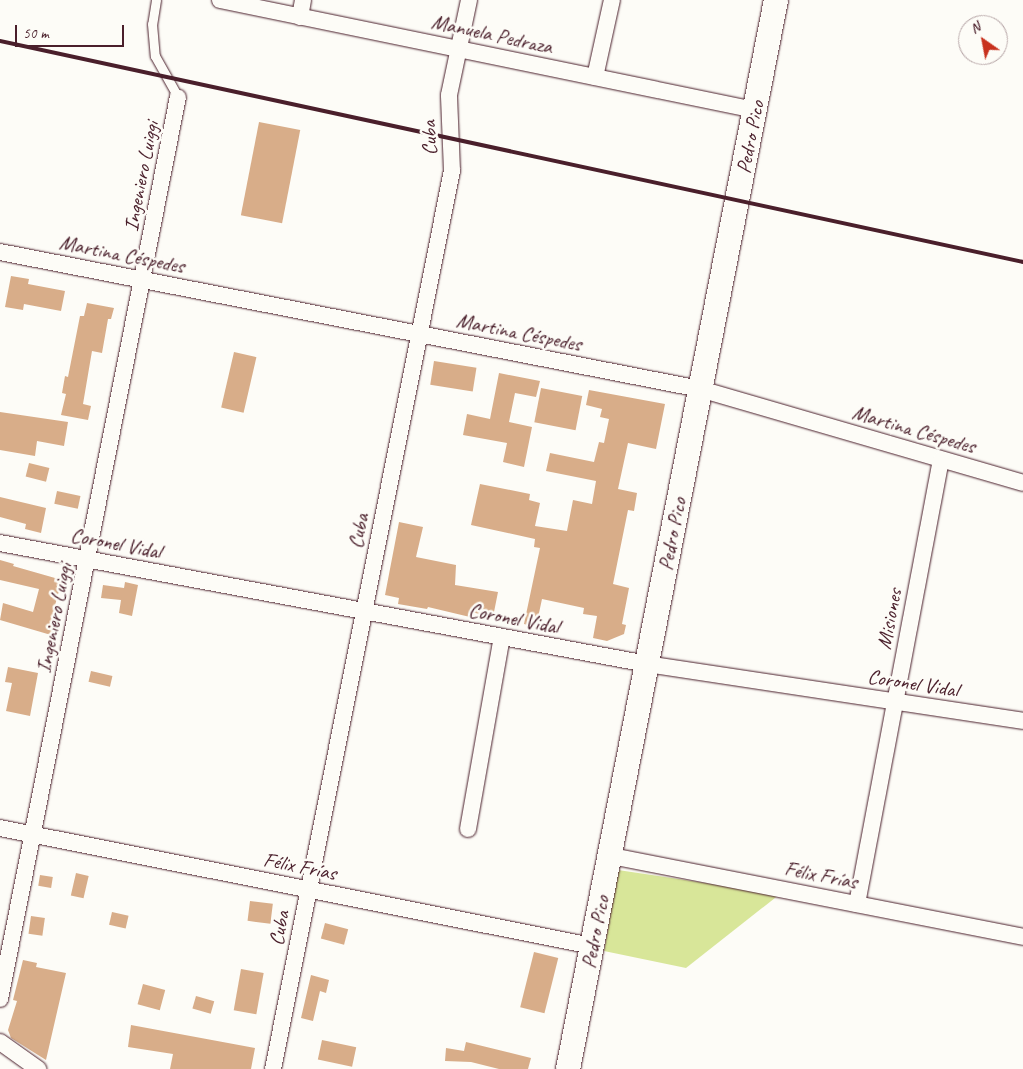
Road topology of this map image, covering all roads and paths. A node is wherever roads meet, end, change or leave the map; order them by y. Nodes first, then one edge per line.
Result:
1 (156, 0) edge
2 (220, 0) edge
3 (303, 0) edge
4 (468, 0) edge
5 (612, 0) edge
6 (776, 0) edge
7 (300, 16) junction
8 (459, 49) junction
9 (595, 77) junction
10 (178, 97) joint
11 (755, 110) junction
12 (0, 252) edge
13 (143, 279) junction
14 (419, 334) junction
15 (700, 389) junction
16 (941, 460) junction
17 (1023, 483) edge
18 (0, 543) edge
19 (87, 559) junction
20 (364, 611) junction
21 (502, 637) junction
22 (646, 664) junction
23 (895, 702) junction
24 (1023, 721) edge
25 (0, 828) edge
26 (468, 829) dead end
27 (32, 835) junction
28 (611, 856) junction
29 (308, 889) junction
30 (857, 904) junction
31 (1023, 937) edge
32 (592, 946) junction
33 (0, 1000) edge
34 (0, 1042) edge
35 (38, 1069) edge
36 (273, 1069) edge
37 (568, 1069) edge

1 - 10 lane
2 - 7 street, Manuela Pedraza
3 - 7 street
4 - 8 street, Cuba
5 - 9 street
6 - 11 street, Pedro Pico
7 - 8 street, Manuela Pedraza
8 - 9 street, Manuela Pedraza
8 - 14 street, Cuba
9 - 11 street, Manuela Pedraza
10 - 13 street, Ingeniero Luiggi
11 - 15 street, Pedro Pico
12 - 13 street, Martina Céspedes
13 - 14 street, Martina Céspedes
13 - 19 street, Ingeniero Luiggi
14 - 15 street, Martina Céspedes
14 - 20 street, Cuba
15 - 16 street, Martina Céspedes
15 - 22 street, Pedro Pico
16 - 17 street, Martina Céspedes
16 - 23 street, Misiones
18 - 19 street, Coronel Vidal
19 - 20 street, Coronel Vidal
19 - 27 street, Ingeniero Luiggi
20 - 21 street, Coronel Vidal
20 - 29 street, Cuba
21 - 22 street, Coronel Vidal
21 - 26 street
22 - 23 street, Coronel Vidal
22 - 28 street, Pedro Pico
23 - 24 street, Coronel Vidal
23 - 30 street, Misiones
25 - 27 street, Félix Frías
27 - 29 street, Félix Frías
27 - 33 street, Ingeniero Luiggi
28 - 30 street, Félix Frías
28 - 32 street, Pedro Pico
29 - 32 street, Félix Frías
29 - 36 street, Cuba
30 - 31 street, Félix Frías
32 - 37 street, Pedro Pico
34 - 35 street

